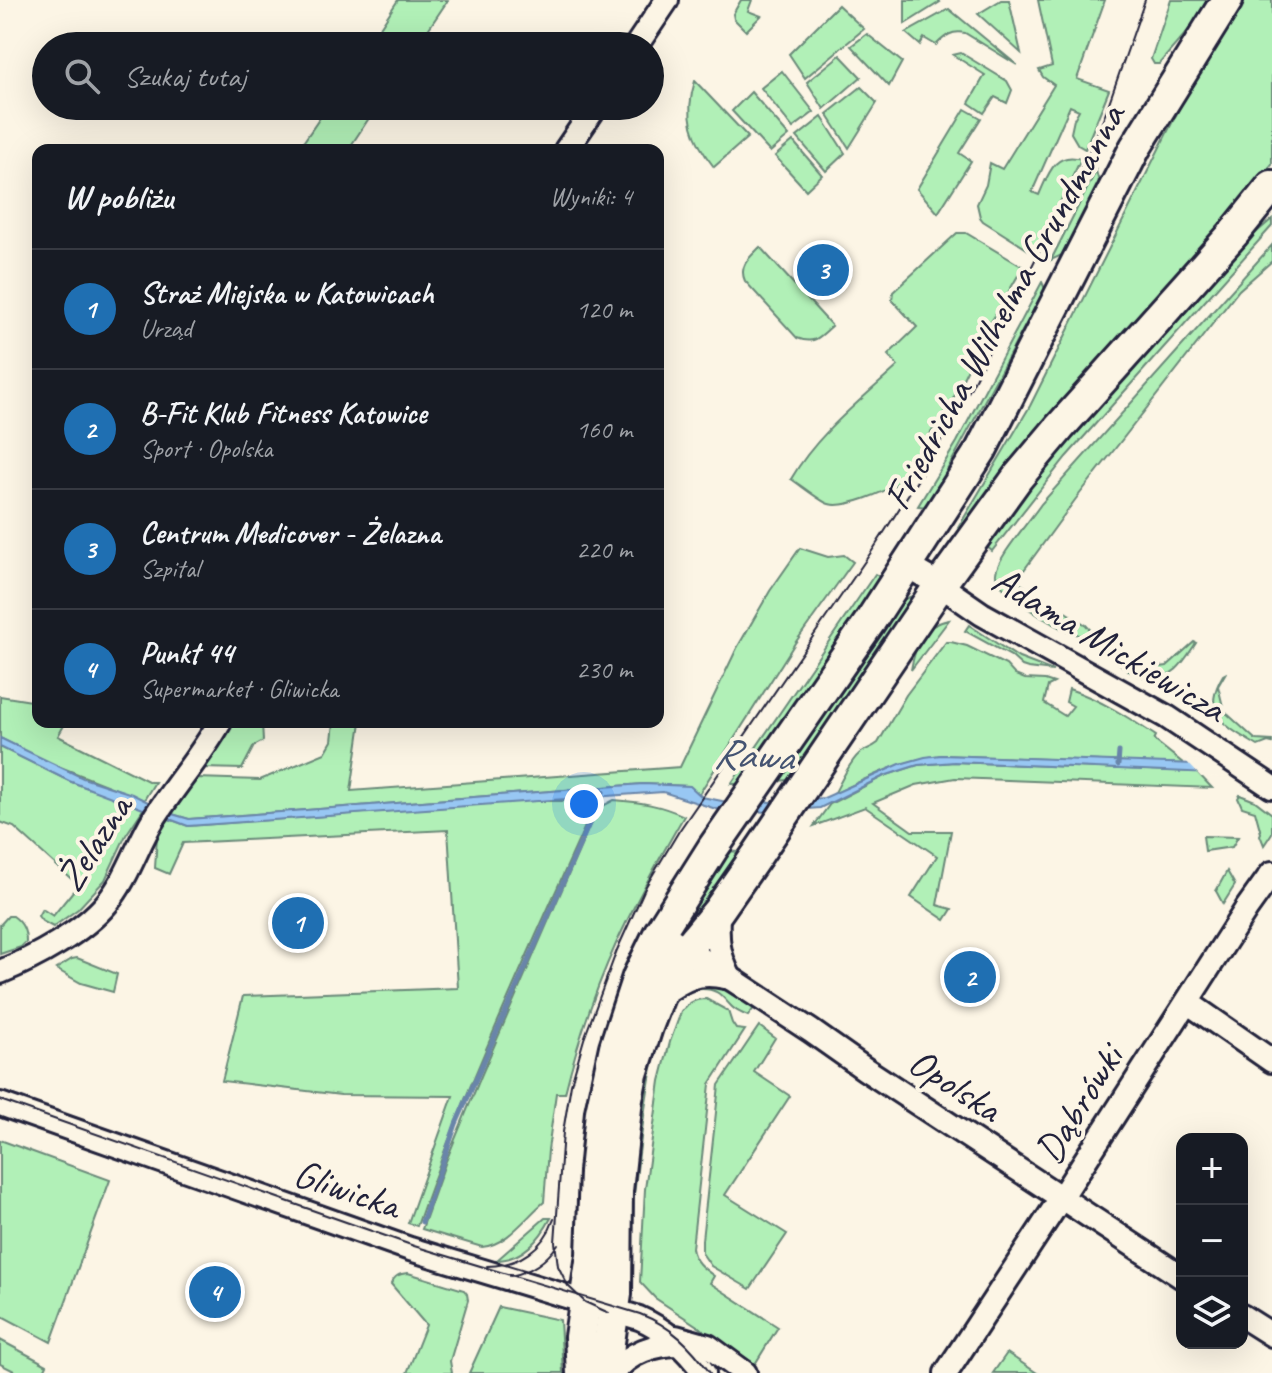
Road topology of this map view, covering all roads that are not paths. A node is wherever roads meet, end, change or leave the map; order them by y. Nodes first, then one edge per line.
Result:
1 (667, 0) edge
2 (1221, 5) edge
3 (645, 32) edge
4 (586, 120) edge
5 (570, 144) edge
6 (1272, 186) edge
7 (907, 566) junction
8 (940, 585) junction
9 (216, 728) edge
10 (1268, 784) edge
11 (1272, 873) edge
12 (718, 911) junction
13 (660, 932) junction
14 (686, 949) junction
15 (0, 972) edge
16 (730, 978) junction
17 (659, 996) junction
18 (1187, 1002) junction
19 (1272, 1061) edge
20 (0, 1104) edge
21 (1061, 1198) junction
22 (1176, 1273) edge
23 (600, 1306) junction
24 (1248, 1320) edge
25 (1272, 1335) edge
26 (676, 1340) junction
27 (582, 1373) edge
28 (607, 1373) edge
29 (614, 1373) edge
30 (704, 1373) edge
31 (745, 1373) edge
32 (946, 1373) edge

1 - 3 street
2 - 7 main road, Friedricha Wilhelma Grundmanna
4 - 5 street
6 - 8 main road
7 - 8 street, Adama Mickiewicza
7 - 13 main road, Friedricha Wilhelma Grundmanna
8 - 10 street, Adama Mickiewicza
8 - 12 main road
9 - 15 street, Żelazna
11 - 18 street, Dąbrówki
12 - 14 main road
12 - 16 street
13 - 14 street, Opolska
13 - 23 main road, Friedricha Wilhelma Grundmanna
14 - 16 street, Opolska
14 - 17 main road
16 - 17 street
16 - 21 street, Opolska
17 - 23 main road
18 - 19 street
18 - 21 street, Dąbrówki
20 - 23 street, Gliwicka
21 - 22 street, Opolska
21 - 32 street, Dąbrówki
23 - 26 street, Gliwicka
23 - 27 main road
23 - 28 main road
24 - 25 street
26 - 29 street, Gliwicka
26 - 30 street, Gliwicka
26 - 31 street, Gliwicka

